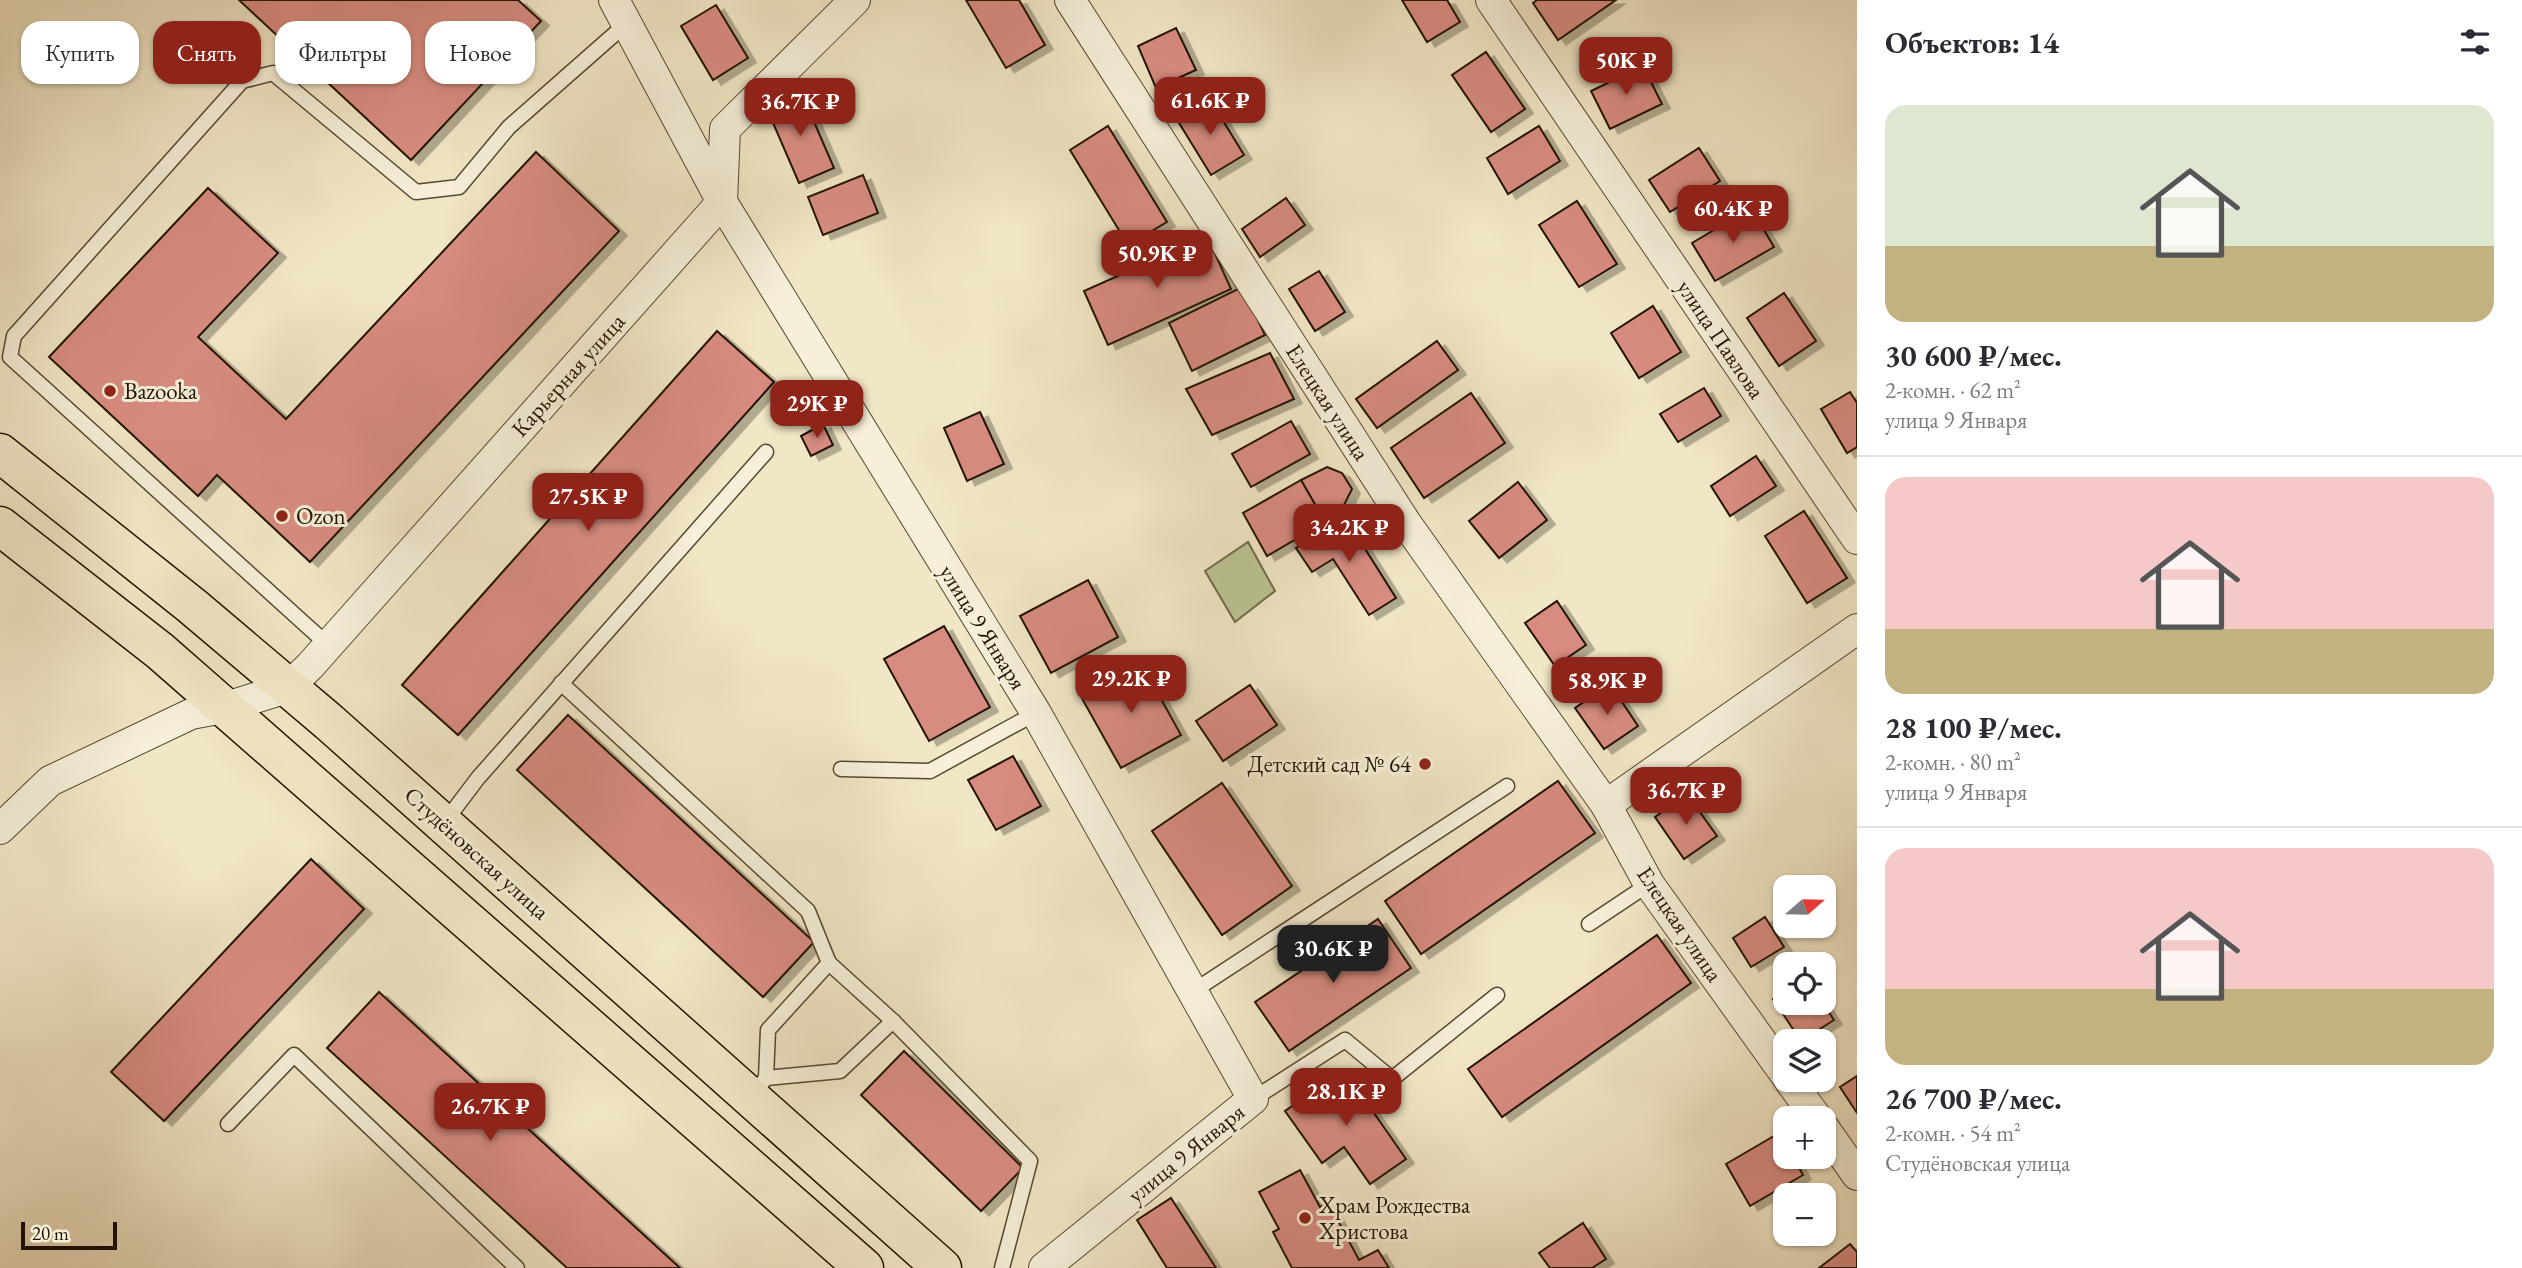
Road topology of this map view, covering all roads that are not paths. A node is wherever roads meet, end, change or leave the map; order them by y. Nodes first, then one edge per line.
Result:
1 (855, 0) edge
2 (1070, 0) edge
3 (1491, 0) edge
4 (620, 12) edge
5 (722, 202) junction
6 (766, 452) dead end
7 (0, 453) edge
8 (0, 526) edge
9 (1857, 538) edge
10 (192, 606) junction
11 (1857, 629) edge
12 (328, 645) junction
13 (160, 651) junction
14 (562, 682) junction
15 (287, 688) junction
16 (223, 708) junction
17 (1036, 713) junction
18 (329, 722) junction
19 (291, 766) junction
20 (841, 769) dead end
21 (1507, 786) dead end
22 (1606, 805) junction
23 (443, 824) junction
24 (0, 830) edge
25 (1649, 884) junction
26 (1589, 924) dead end
27 (829, 963) junction
28 (1192, 992) junction
29 (1497, 995) dead end
30 (893, 1021) junction
31 (1773, 1057) edge
32 (759, 1087) junction
33 (1253, 1099) junction
34 (228, 1124) dead end
35 (1836, 1145) edge
36 (1857, 1175) edge
37 (517, 1268) edge
38 (864, 1268) edge
39 (942, 1268) edge
40 (1002, 1268) edge
41 (1044, 1268) edge

1 - 5 street
2 - 22 street, Елецкая улица
3 - 9 street, улица Павлова
4 - 5 street, улица 9 Января
4 - 12 lane
5 - 12 street, Карьерная улица
5 - 17 street, улица 9 Января
6 - 14 lane
7 - 10 main road, Студёновская улица
8 - 13 main road
10 - 13 main road
10 - 15 main road, Студёновская улица
11 - 22 street
12 - 15 street, Карьерная улица
13 - 16 main road
14 - 23 lane
14 - 27 lane
15 - 16 street, Карьерная улица
15 - 18 main road, Студёновская улица
16 - 19 main road
16 - 24 street, Карьерная улица
17 - 20 lane
17 - 28 street, улица 9 Января
18 - 19 main road
18 - 23 main road, Студёновская улица
19 - 38 main road
21 - 28 lane
22 - 25 street, Елецкая улица
23 - 32 main road, Студёновская улица
25 - 26 lane
25 - 31 street, Елецкая улица
27 - 30 lane
27 - 32 lane
28 - 33 street, улица 9 Января
29 - 33 lane
30 - 32 lane
30 - 40 lane
32 - 39 main road, Студёновская улица
33 - 41 street, улица 9 Января
34 - 37 lane
35 - 36 street

